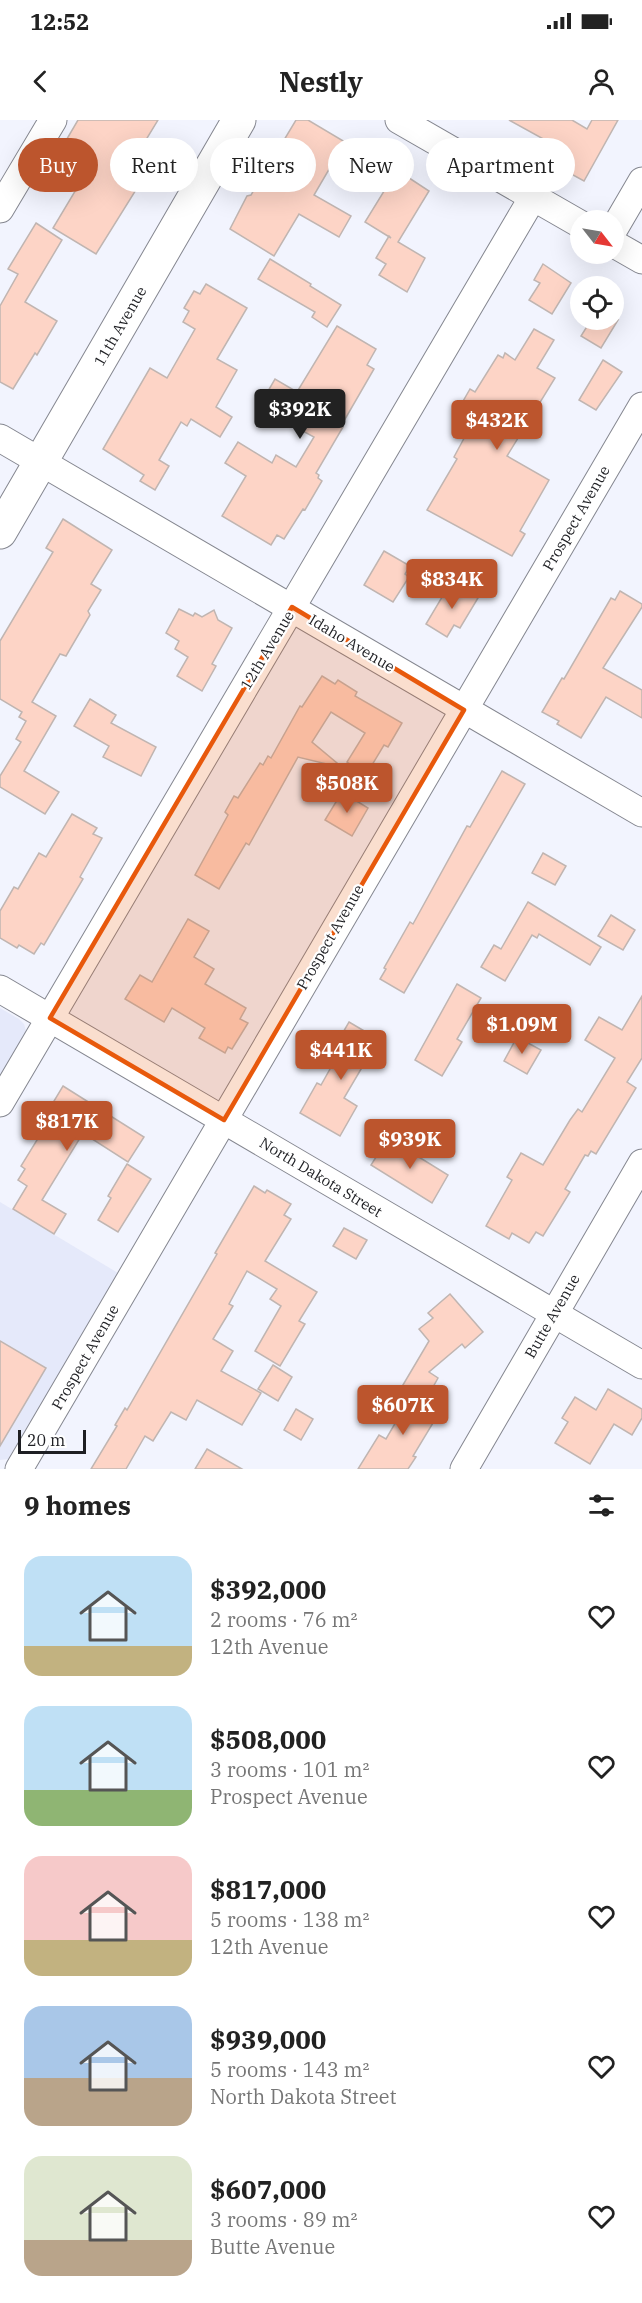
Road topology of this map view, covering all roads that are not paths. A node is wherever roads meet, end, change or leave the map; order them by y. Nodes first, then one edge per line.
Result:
1 (52, 120) edge
2 (239, 120) edge
3 (399, 120) edge
4 (642, 181) edge
5 (533, 197) junction
6 (0, 209) edge
7 (624, 212) edge
8 (570, 218) edge
9 (624, 250) edge
10 (642, 260) edge
11 (642, 406) edge
12 (0, 438) edge
13 (42, 460) junction
14 (0, 532) edge
15 (292, 607) junction
16 (464, 710) junction
17 (642, 813) edge
18 (0, 989) edge
19 (50, 1018) junction
20 (0, 1103) edge
21 (224, 1120) junction
22 (642, 1163) edge
23 (553, 1313) junction
24 (642, 1365) edge
25 (19, 1469) edge
26 (464, 1469) edge

1 - 6 street
2 - 13 main road, 11th Avenue
3 - 5 street
4 - 7 street
5 - 8 street
5 - 15 street, 12th Avenue
9 - 10 street
11 - 16 street, Prospect Avenue
12 - 13 street, Idaho Avenue
13 - 14 main road, 11th Avenue
13 - 15 street, Idaho Avenue
15 - 16 street, Idaho Avenue
15 - 19 street, 12th Avenue
16 - 17 street, Idaho Avenue
16 - 21 street, Prospect Avenue
18 - 19 street, North Dakota Street
19 - 20 street, 12th Avenue
19 - 21 street, North Dakota Street
21 - 23 street, North Dakota Street
21 - 25 street, Prospect Avenue
22 - 23 street, Butte Avenue
23 - 24 street, North Dakota Street
23 - 26 street, Butte Avenue

